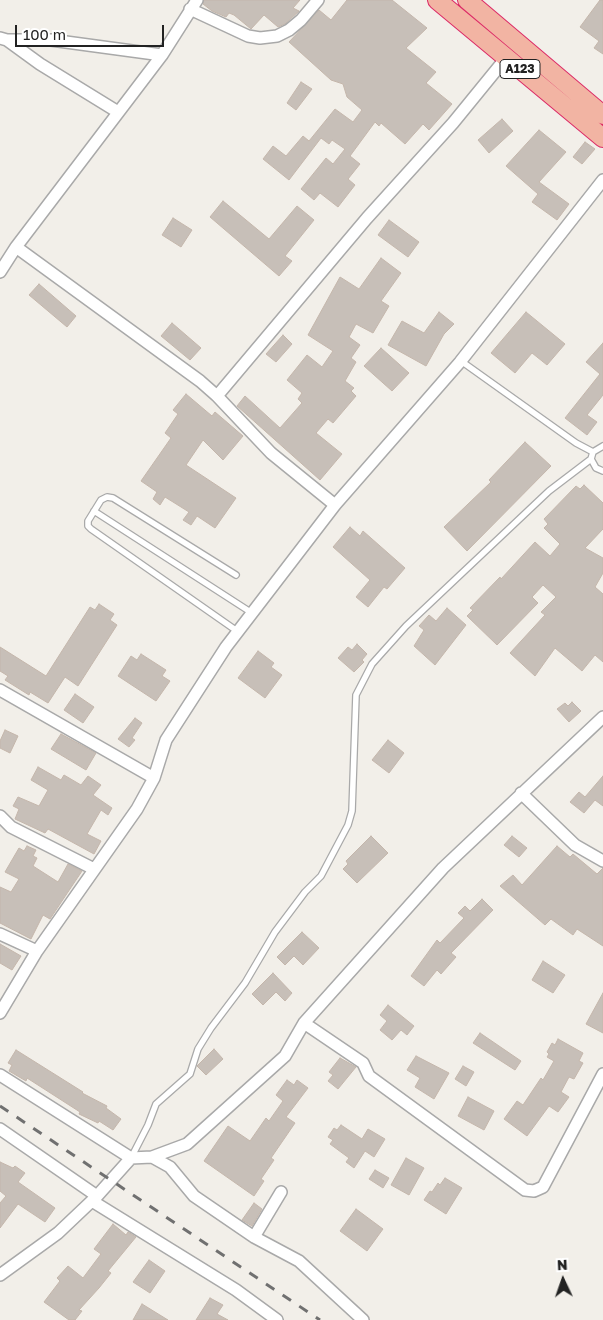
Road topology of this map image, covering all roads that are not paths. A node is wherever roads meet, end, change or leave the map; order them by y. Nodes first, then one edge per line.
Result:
1 (318, 0) edge
2 (437, 0) edge
3 (467, 0) edge
4 (193, 5) edge
5 (3, 39) edge
6 (162, 55) junction
7 (506, 58) junction
8 (118, 112) junction
9 (603, 115) edge
10 (603, 138) edge
11 (603, 180) edge
12 (16, 247) junction
13 (0, 272) edge
14 (461, 361) junction
15 (217, 396) junction
16 (603, 446) edge
17 (593, 452) junction
18 (591, 459) junction
19 (603, 470) edge
20 (335, 505) junction
21 (94, 511) junction
22 (236, 575) dead end
23 (252, 612) junction
24 (237, 631) junction
25 (0, 690) edge
26 (603, 717) edge
27 (154, 778) junction
28 (521, 793) junction
29 (0, 816) edge
30 (603, 861) edge
31 (94, 869) junction
32 (0, 934) edge
33 (36, 951) junction
34 (0, 1013) edge
35 (304, 1024) junction
36 (603, 1074) edge
37 (0, 1075) edge
38 (0, 1129) edge
39 (152, 1157) junction
40 (131, 1158) junction
41 (281, 1192) dead end
42 (94, 1198) junction
43 (254, 1237) junction
44 (0, 1258) edge
45 (10, 1266) junction
46 (0, 1275) edge
47 (277, 1320) edge
48 (363, 1320) edge

1 - 4 street
2 - 7 highway, A123
3 - 9 highway, A123
4 - 6 street
5 - 6 street
5 - 8 street
6 - 8 street
7 - 10 highway, A123
7 - 15 street
8 - 12 street
11 - 14 street
12 - 13 street
12 - 15 street
14 - 17 lane
14 - 20 street
15 - 20 street
16 - 17 lane
17 - 18 lane
18 - 19 lane
18 - 40 lane
20 - 23 street
21 - 22 lane
21 - 23 lane
21 - 24 lane
23 - 24 street
24 - 27 street
25 - 27 street
26 - 28 street
27 - 31 street
28 - 30 street
28 - 35 street
29 - 31 street
31 - 33 street
32 - 33 street
33 - 34 street
35 - 36 street
35 - 39 street
37 - 40 street
38 - 42 street
39 - 40 street
39 - 43 street
40 - 42 street
41 - 43 street
42 - 45 street
42 - 47 street
43 - 48 street
44 - 45 street
45 - 46 street

